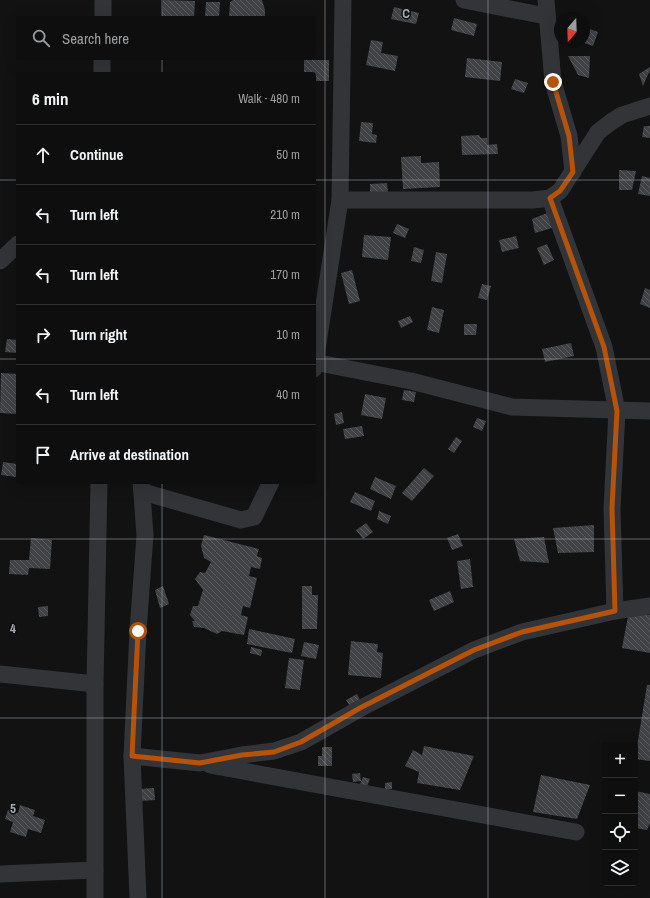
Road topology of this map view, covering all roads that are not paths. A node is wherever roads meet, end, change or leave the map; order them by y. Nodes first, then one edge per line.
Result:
1 (103, 0) edge
2 (342, 0) edge
3 (464, 0) edge
4 (546, 8) edge
5 (103, 16) edge
6 (102, 60) edge
7 (102, 72) edge
8 (650, 106) edge
9 (573, 172) junction
10 (550, 198) junction
11 (340, 200) junction
12 (16, 246) edge
13 (0, 261) edge
14 (316, 351) edge
15 (316, 364) edge
16 (617, 411) junction
17 (650, 411) edge
18 (99, 484) edge
19 (270, 484) edge
20 (142, 487) edge
21 (650, 606) edge
22 (615, 611) junction
23 (0, 674) edge
24 (95, 684) junction
25 (132, 756) junction
26 (200, 763) junction
27 (576, 832) dead end
28 (95, 870) junction
29 (0, 874) edge
30 (95, 898) edge
31 (138, 898) edge

1 - 5 street
2 - 11 street
3 - 4 street
4 - 9 street
6 - 7 street
8 - 9 street
9 - 10 street
10 - 11 street
10 - 16 street
11 - 14 street
12 - 13 street
15 - 16 street
16 - 17 street
16 - 22 street
18 - 24 street
19 - 20 street
20 - 25 street
21 - 22 street
22 - 26 street
23 - 24 street
24 - 28 street
25 - 26 street
25 - 31 street
26 - 27 street
28 - 29 street
28 - 30 street

